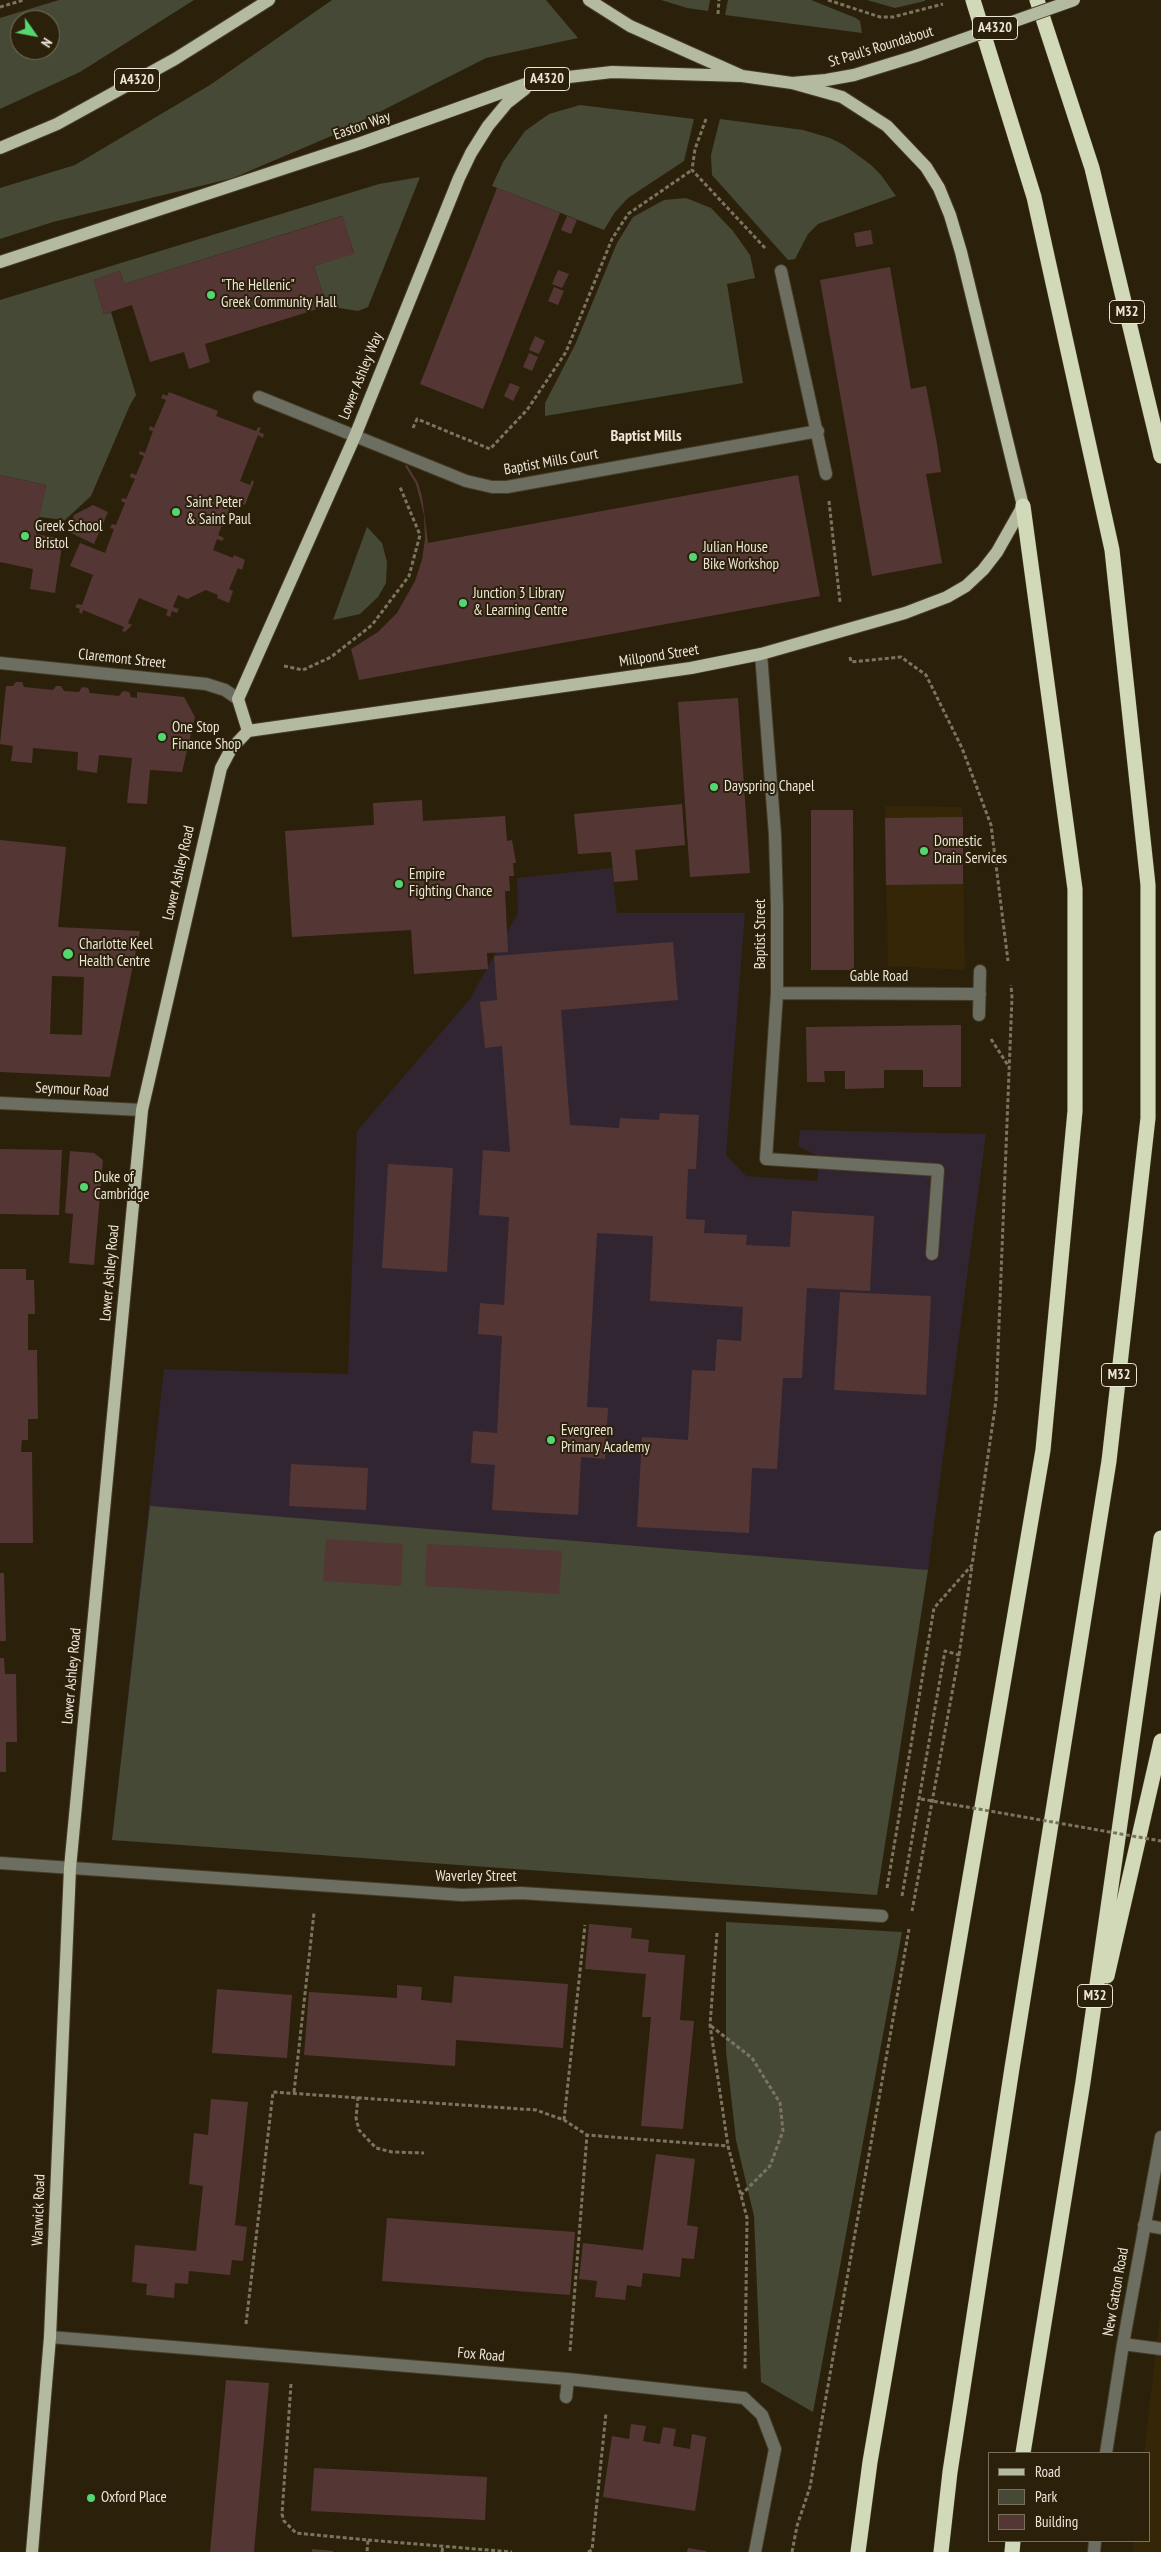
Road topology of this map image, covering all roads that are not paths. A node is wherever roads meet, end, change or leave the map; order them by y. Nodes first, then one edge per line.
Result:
1 (269, 0) edge
2 (589, 0) edge
3 (973, 0) edge
4 (1037, 0) edge
5 (1074, 0) edge
6 (742, 76) junction
7 (534, 81) junction
8 (792, 82) junction
9 (0, 148) edge
10 (0, 262) edge
11 (781, 271) road end
12 (259, 396) dead end
13 (818, 431) junction
14 (355, 436) junction
15 (1161, 456) edge
16 (826, 474) road end
17 (1023, 506) junction
18 (761, 654) junction
19 (0, 662) edge
20 (238, 699) junction
21 (248, 731) junction
22 (980, 971) dead end
23 (778, 993) junction
24 (980, 994) junction
25 (980, 1016) dead end
26 (0, 1103) edge
27 (142, 1110) junction
28 (932, 1254) dead end
29 (1161, 1538) edge
30 (1161, 1741) edge
31 (0, 1863) edge
32 (70, 1868) junction
33 (882, 1916) road end
34 (1083, 2082) junction
35 (1161, 2137) edge
36 (1144, 2225) junction
37 (1161, 2228) edge
38 (50, 2337) junction
39 (1122, 2344) junction
40 (1161, 2349) edge
41 (568, 2379) junction
42 (566, 2397) dead end
43 (1023, 2452) edge
44 (1106, 2452) edge
45 (32, 2552) edge
46 (755, 2552) edge
47 (858, 2552) edge
48 (941, 2552) edge

1 - 9 main road, A4320
2 - 6 main road, St Paul's Roundabout / A4320
3 - 48 highway, M32
4 - 15 highway, M32
5 - 8 main road, St Paul's Roundabout / A4320, bridge
6 - 7 main road, Easton Way / A4320
6 - 8 main road, St Paul's Roundabout / A4320
7 - 10 main road, Easton Way / A4320
7 - 14 main road, Lower Ashley Way
8 - 17 main road
11 - 13 street
12 - 14 street, Baptist Mills Court
13 - 14 street, Baptist Mills Court
13 - 16 street
14 - 20 main road, Lower Ashley Way
17 - 18 main road, Millpond Street
17 - 47 highway
18 - 21 main road, Millpond Street
18 - 23 street, Baptist Street
19 - 20 street, Claremont Street
20 - 21 main road
21 - 27 main road, Lower Ashley Road
22 - 24 street
23 - 24 street, Gable Road
23 - 28 street, Baptist Street
24 - 25 street
26 - 27 street, Seymour Road
27 - 32 main road, Lower Ashley Road
29 - 34 highway, M32
30 - 34 highway, M32
31 - 32 street
32 - 33 street, Waverley Street
32 - 38 main road, Warwick Road
34 - 43 highway, M32
35 - 36 street, New Gatton Road
36 - 37 street
36 - 39 street, New Gatton Road
38 - 41 street, Fox Road
38 - 45 main road, Warwick Road
39 - 40 street
39 - 44 street, New Gatton Road
41 - 42 street
41 - 46 street, Fox Road

